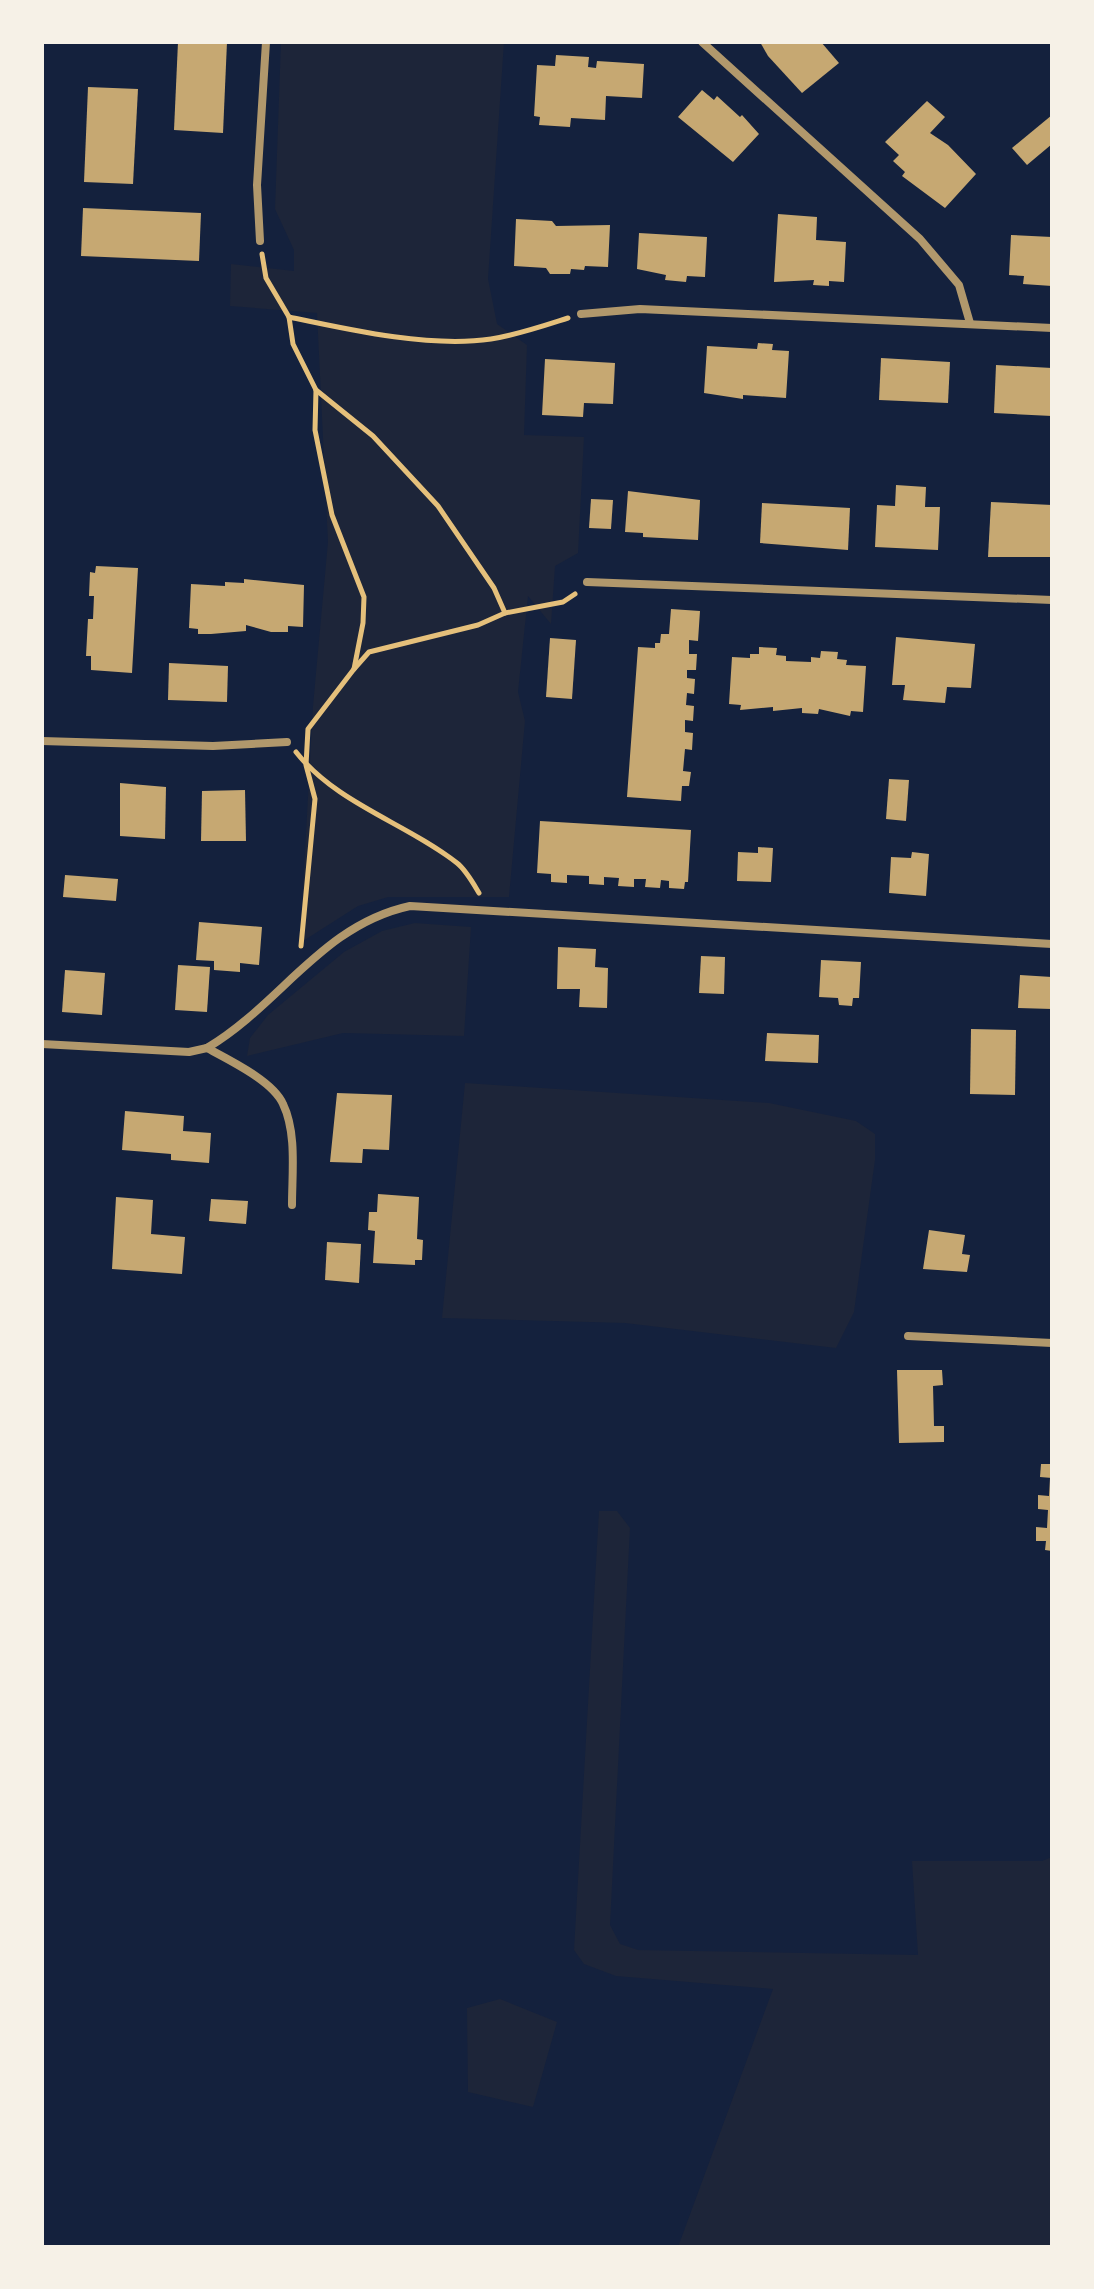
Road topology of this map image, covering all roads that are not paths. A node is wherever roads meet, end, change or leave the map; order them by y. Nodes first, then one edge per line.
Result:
1 (266, 42) edge
2 (702, 42) edge
3 (260, 241) road end
4 (581, 314) road end
5 (970, 323) junction
6 (1052, 328) edge
7 (587, 582) road end
8 (1052, 600) edge
9 (42, 741) edge
10 (287, 742) road end
11 (1052, 944) edge
12 (42, 1044) edge
13 (207, 1048) junction
14 (292, 1205) dead end
15 (908, 1336) dead end
16 (1052, 1343) edge

1 - 3 street
2 - 5 street
4 - 5 street
5 - 6 street
7 - 8 street
9 - 10 street
11 - 13 street
12 - 13 street
13 - 14 street
15 - 16 street

